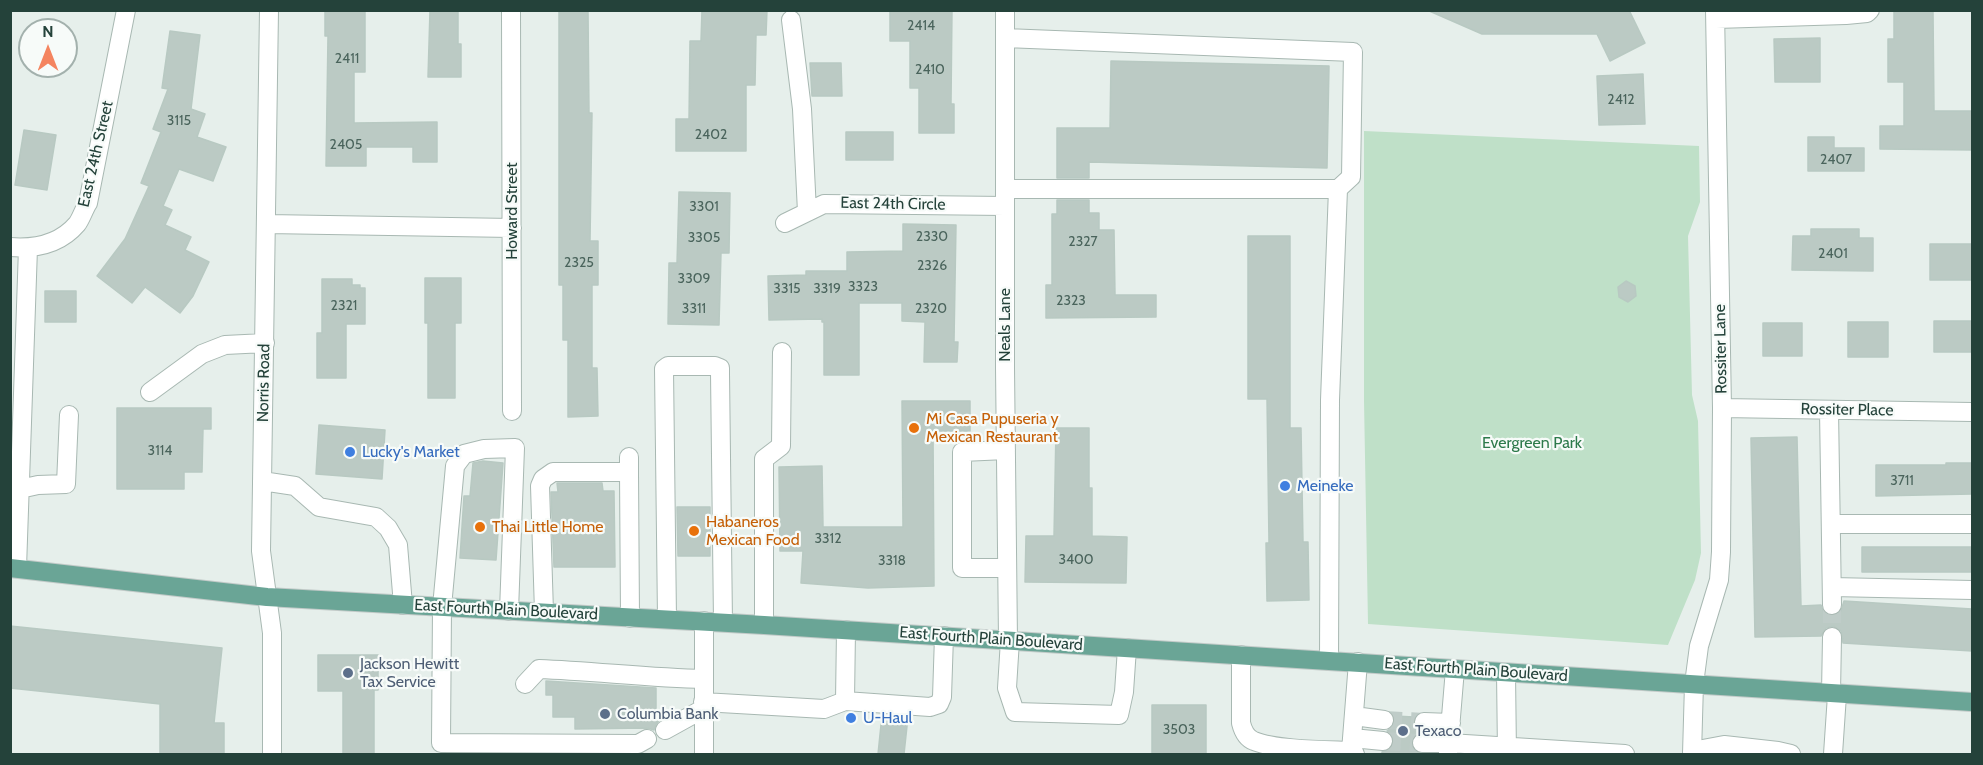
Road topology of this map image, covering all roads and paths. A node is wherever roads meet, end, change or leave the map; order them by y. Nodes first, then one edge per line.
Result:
1 (126, 10) edge
2 (269, 10) edge
3 (511, 10) edge
4 (1005, 10) edge
5 (1870, 10) edge
6 (1715, 15) edge
7 (790, 20) dead end
8 (1005, 38) junction
9 (1338, 189) junction
10 (1005, 197) junction
11 (807, 212) junction
12 (784, 223) dead end
13 (267, 224) junction
14 (512, 228) junction
15 (19, 248) edge
16 (265, 343) junction
17 (782, 352) dead end
18 (150, 392) dead end
19 (1722, 408) junction
20 (1829, 410) junction
21 (512, 411) dead end
22 (1972, 412) edge
23 (69, 415) dead end
24 (1006, 450) junction
25 (262, 481) junction
26 (20, 489) junction
27 (1831, 524) junction
28 (1972, 524) edge
29 (14, 568) edge
30 (1007, 568) junction
31 (1832, 587) junction
32 (1972, 590) edge
33 (267, 597) junction
34 (403, 605) junction
35 (1832, 605) tunnel mouth
36 (442, 607) junction
37 (509, 610) junction
38 (544, 612) junction
39 (630, 618) junction
40 (667, 620) junction
41 (704, 621) junction
42 (723, 622) junction
43 (764, 625) junction
44 (846, 630) junction
45 (944, 636) junction
46 (1832, 637) tunnel mouth
47 (1009, 640) junction
48 (1127, 648) junction
49 (1241, 655) junction
50 (1329, 661) junction
51 (1358, 662) junction
52 (1455, 669) junction
53 (1506, 673) junction
54 (704, 680) junction
55 (525, 684) dead end
56 (1694, 684) junction
57 (1834, 694) junction
58 (845, 701) junction
59 (1972, 702) edge
60 (703, 705) junction
61 (1354, 716) junction
62 (1384, 720) tunnel mouth
63 (1424, 722) tunnel mouth
64 (1450, 723) junction
65 (665, 730) dead end
66 (647, 739) dead end
67 (1383, 741) tunnel mouth
68 (1422, 743) tunnel mouth
69 (1353, 748) edge
70 (1448, 749) edge
71 (1507, 751) edge
72 (1320, 752) edge
73 (1692, 753) edge
74 (272, 754) edge
75 (704, 754) edge
76 (1625, 754) edge
77 (1791, 754) edge
78 (1833, 754) edge

1 - 15 street, East 24th Street
2 - 13 street, Norris Road
3 - 14 street, Howard Street
4 - 8 street, Neals Lane
5 - 6 street
6 - 19 street, Rossiter Lane
7 - 11 street
8 - 9 street
8 - 10 street, Neals Lane
9 - 10 street, East 24th Circle
9 - 50 street
10 - 11 street, East 24th Circle
10 - 24 street, Neals Lane
11 - 12 street, East 24th Circle
13 - 14 street
13 - 16 street, Norris Road
14 - 21 street, Howard Street
15 - 26 street
16 - 18 street
16 - 25 street, Norris Road
17 - 43 street
19 - 20 street, Rossiter Place
19 - 56 street, Rossiter Lane
20 - 22 street, Rossiter Place
20 - 27 street
23 - 26 street
24 - 30 street, Neals Lane
24 - 30 street
25 - 33 street, Norris Road
25 - 34 street
26 - 29 street
27 - 28 street
27 - 31 street
29 - 33 main road, East Fourth Plain Boulevard
30 - 47 street, Neals Lane
31 - 32 street
31 - 35 street
33 - 34 main road, East Fourth Plain Boulevard
33 - 74 street, Norris Road
34 - 36 main road, East Fourth Plain Boulevard
36 - 37 main road, East Fourth Plain Boulevard
36 - 37 street
36 - 66 street
37 - 38 main road, East Fourth Plain Boulevard
38 - 39 main road, East Fourth Plain Boulevard
38 - 39 street
39 - 40 main road, East Fourth Plain Boulevard
40 - 41 main road, East Fourth Plain Boulevard
40 - 42 street
41 - 42 main road, East Fourth Plain Boulevard
41 - 54 street
42 - 43 main road, East Fourth Plain Boulevard
43 - 44 main road, East Fourth Plain Boulevard
44 - 45 main road, East Fourth Plain Boulevard
44 - 58 street
45 - 47 main road, East Fourth Plain Boulevard
45 - 58 street
46 - 57 street
47 - 48 main road, East Fourth Plain Boulevard
47 - 48 street, Neals Lane
48 - 49 main road, East Fourth Plain Boulevard
49 - 50 main road, East Fourth Plain Boulevard
49 - 72 street
50 - 51 main road, East Fourth Plain Boulevard
51 - 52 main road, East Fourth Plain Boulevard
51 - 61 street
52 - 53 main road, East Fourth Plain Boulevard
52 - 64 street
53 - 56 main road, East Fourth Plain Boulevard
53 - 71 street
54 - 55 street
54 - 60 street
56 - 57 main road, East Fourth Plain Boulevard
56 - 73 street, Rossiter Lane
57 - 59 main road, East Fourth Plain Boulevard
57 - 78 street
58 - 60 street
60 - 65 street
60 - 75 street
61 - 62 street
61 - 69 street
63 - 64 street
64 - 70 street
67 - 69 street
68 - 70 street
69 - 72 street
70 - 71 street
71 - 76 street
73 - 77 street

